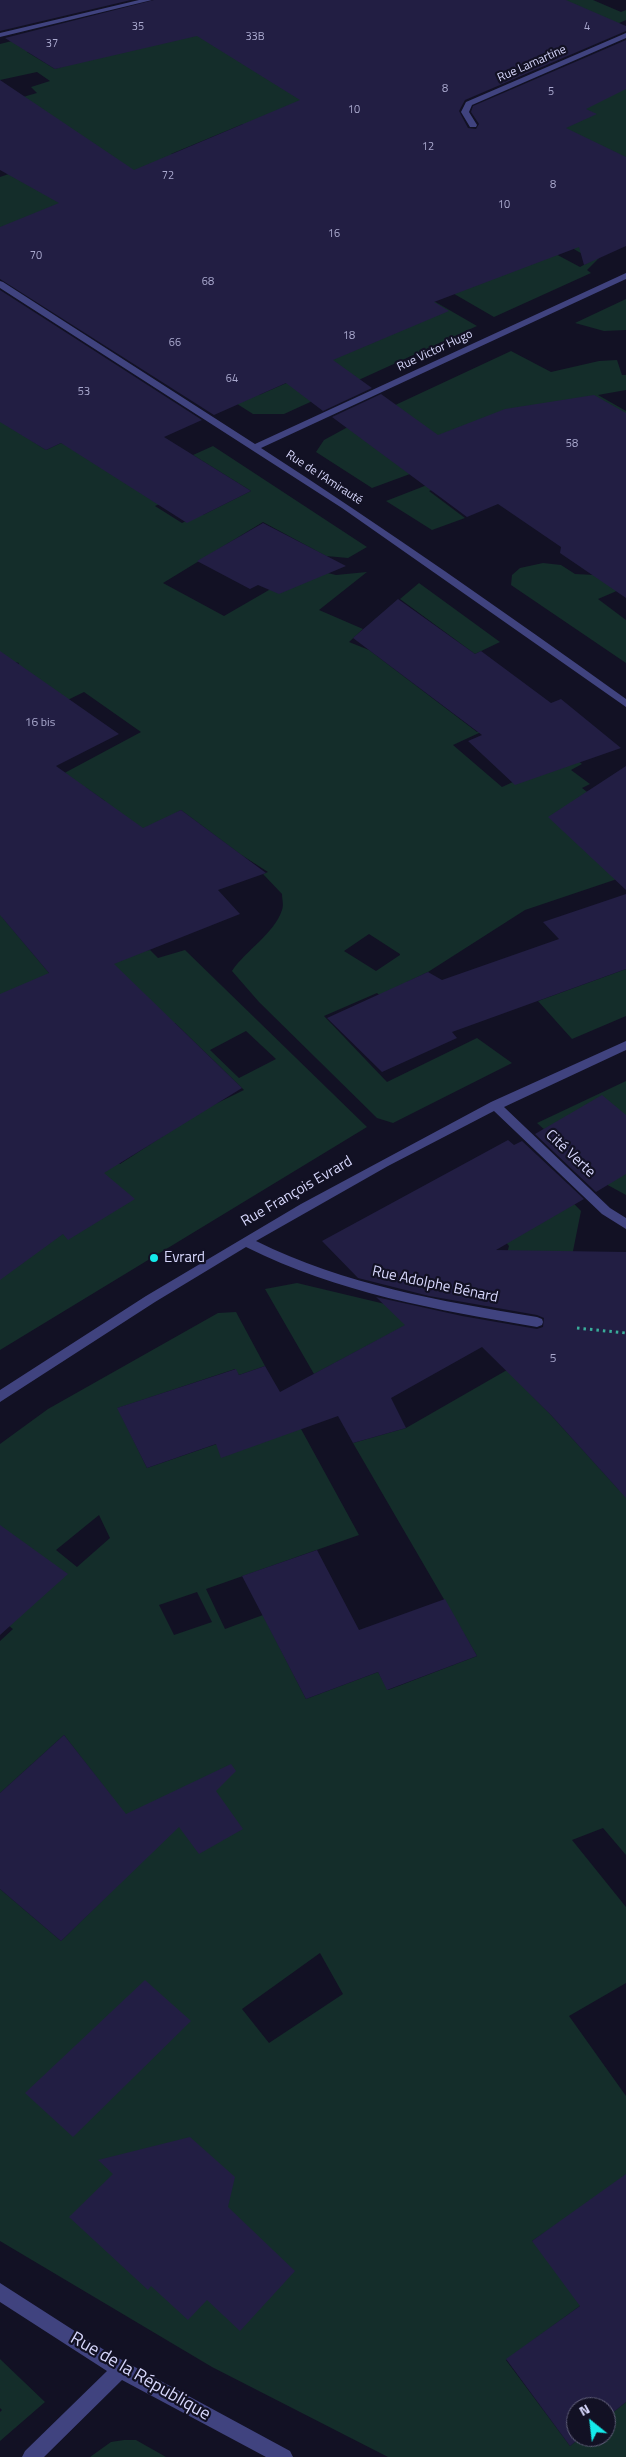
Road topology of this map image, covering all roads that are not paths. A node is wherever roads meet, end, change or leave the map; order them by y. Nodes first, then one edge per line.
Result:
1 (148, 0) edge
2 (626, 35) edge
3 (0, 36) edge
4 (473, 125) dead end
5 (626, 276) edge
6 (0, 284) edge
7 (255, 447) junction
8 (626, 704) edge
9 (626, 1045) edge
10 (495, 1105) junction
11 (626, 1224) edge
12 (245, 1241) junction
13 (538, 1322) road end
14 (0, 1397) edge
15 (0, 2292) edge
16 (121, 2368) junction
17 (31, 2457) edge
18 (284, 2457) edge

1 - 3 street
2 - 4 street, Rue Lamartine
5 - 7 street, Rue Victor Hugo
6 - 7 street, Rue de l'Amirauté
7 - 8 street, Rue de l'Amirauté
9 - 10 street, Rue François Evrard
10 - 11 street, Cité Verte
10 - 12 street, Rue François Evrard
12 - 13 street, Rue Adolphe Bénard
12 - 14 street, Rue François Evrard
15 - 16 street, Rue de la République
16 - 17 street
16 - 18 street, Rue de la République

